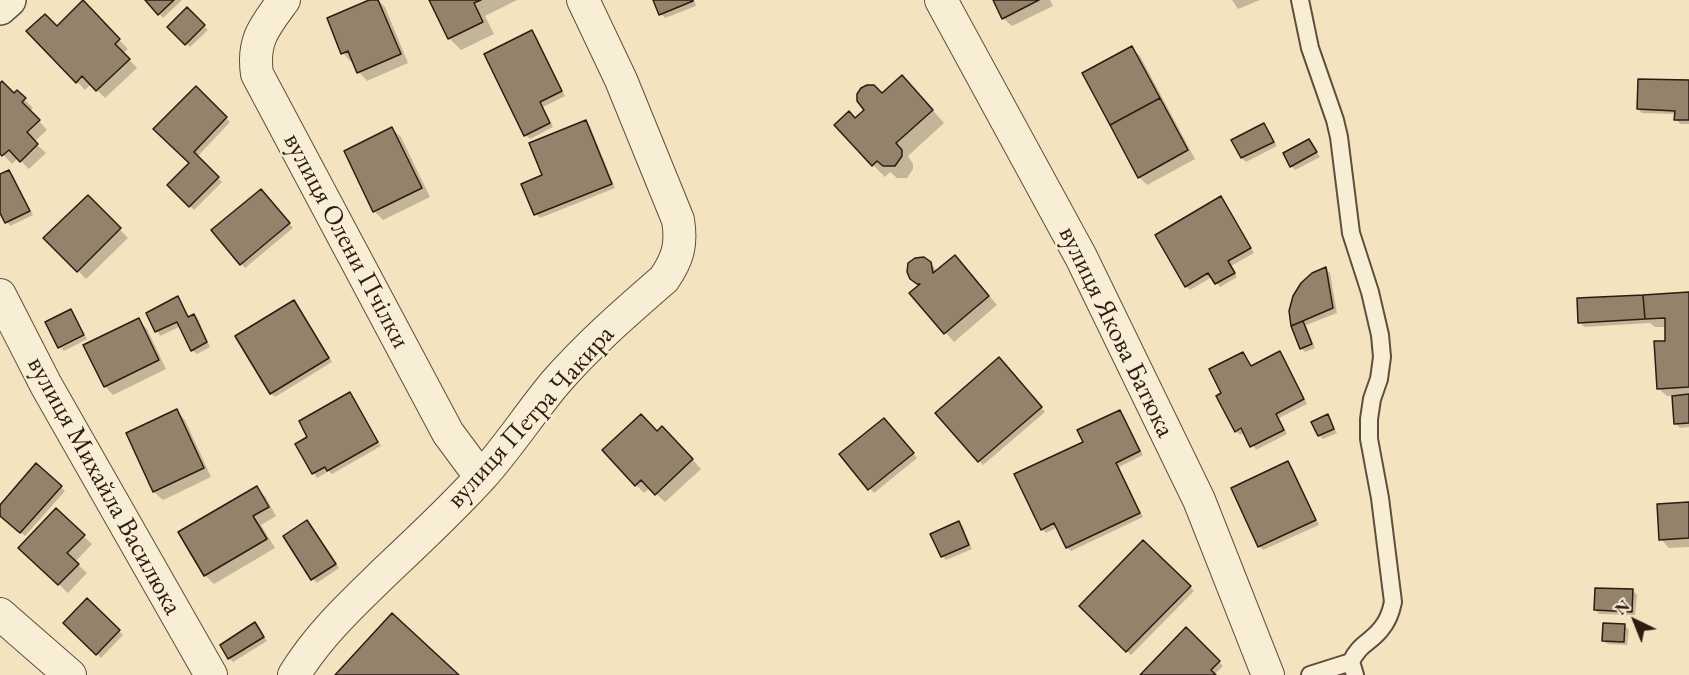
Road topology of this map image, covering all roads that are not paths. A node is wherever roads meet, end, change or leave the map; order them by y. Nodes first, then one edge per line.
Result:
1 (9, 0) edge
2 (284, 0) edge
3 (583, 0) edge
4 (941, 0) edge
5 (1300, 0) edge
6 (0, 8) edge
7 (0, 295) edge
8 (482, 476) junction
9 (0, 614) edge
10 (1353, 669) edge
11 (70, 675) edge
12 (211, 675) edge
13 (294, 675) edge
14 (1268, 675) edge
15 (1310, 675) edge

1 - 6 street
2 - 8 street, вулиця Олени Пчілки
3 - 8 street, вулиця Петра Чакира
4 - 14 street, вулиця Якова Батюка
5 - 10 lane
7 - 12 street, вулиця Михайла Василюка
8 - 13 street, вулиця Петра Чакира
9 - 11 street
10 - 15 lane

